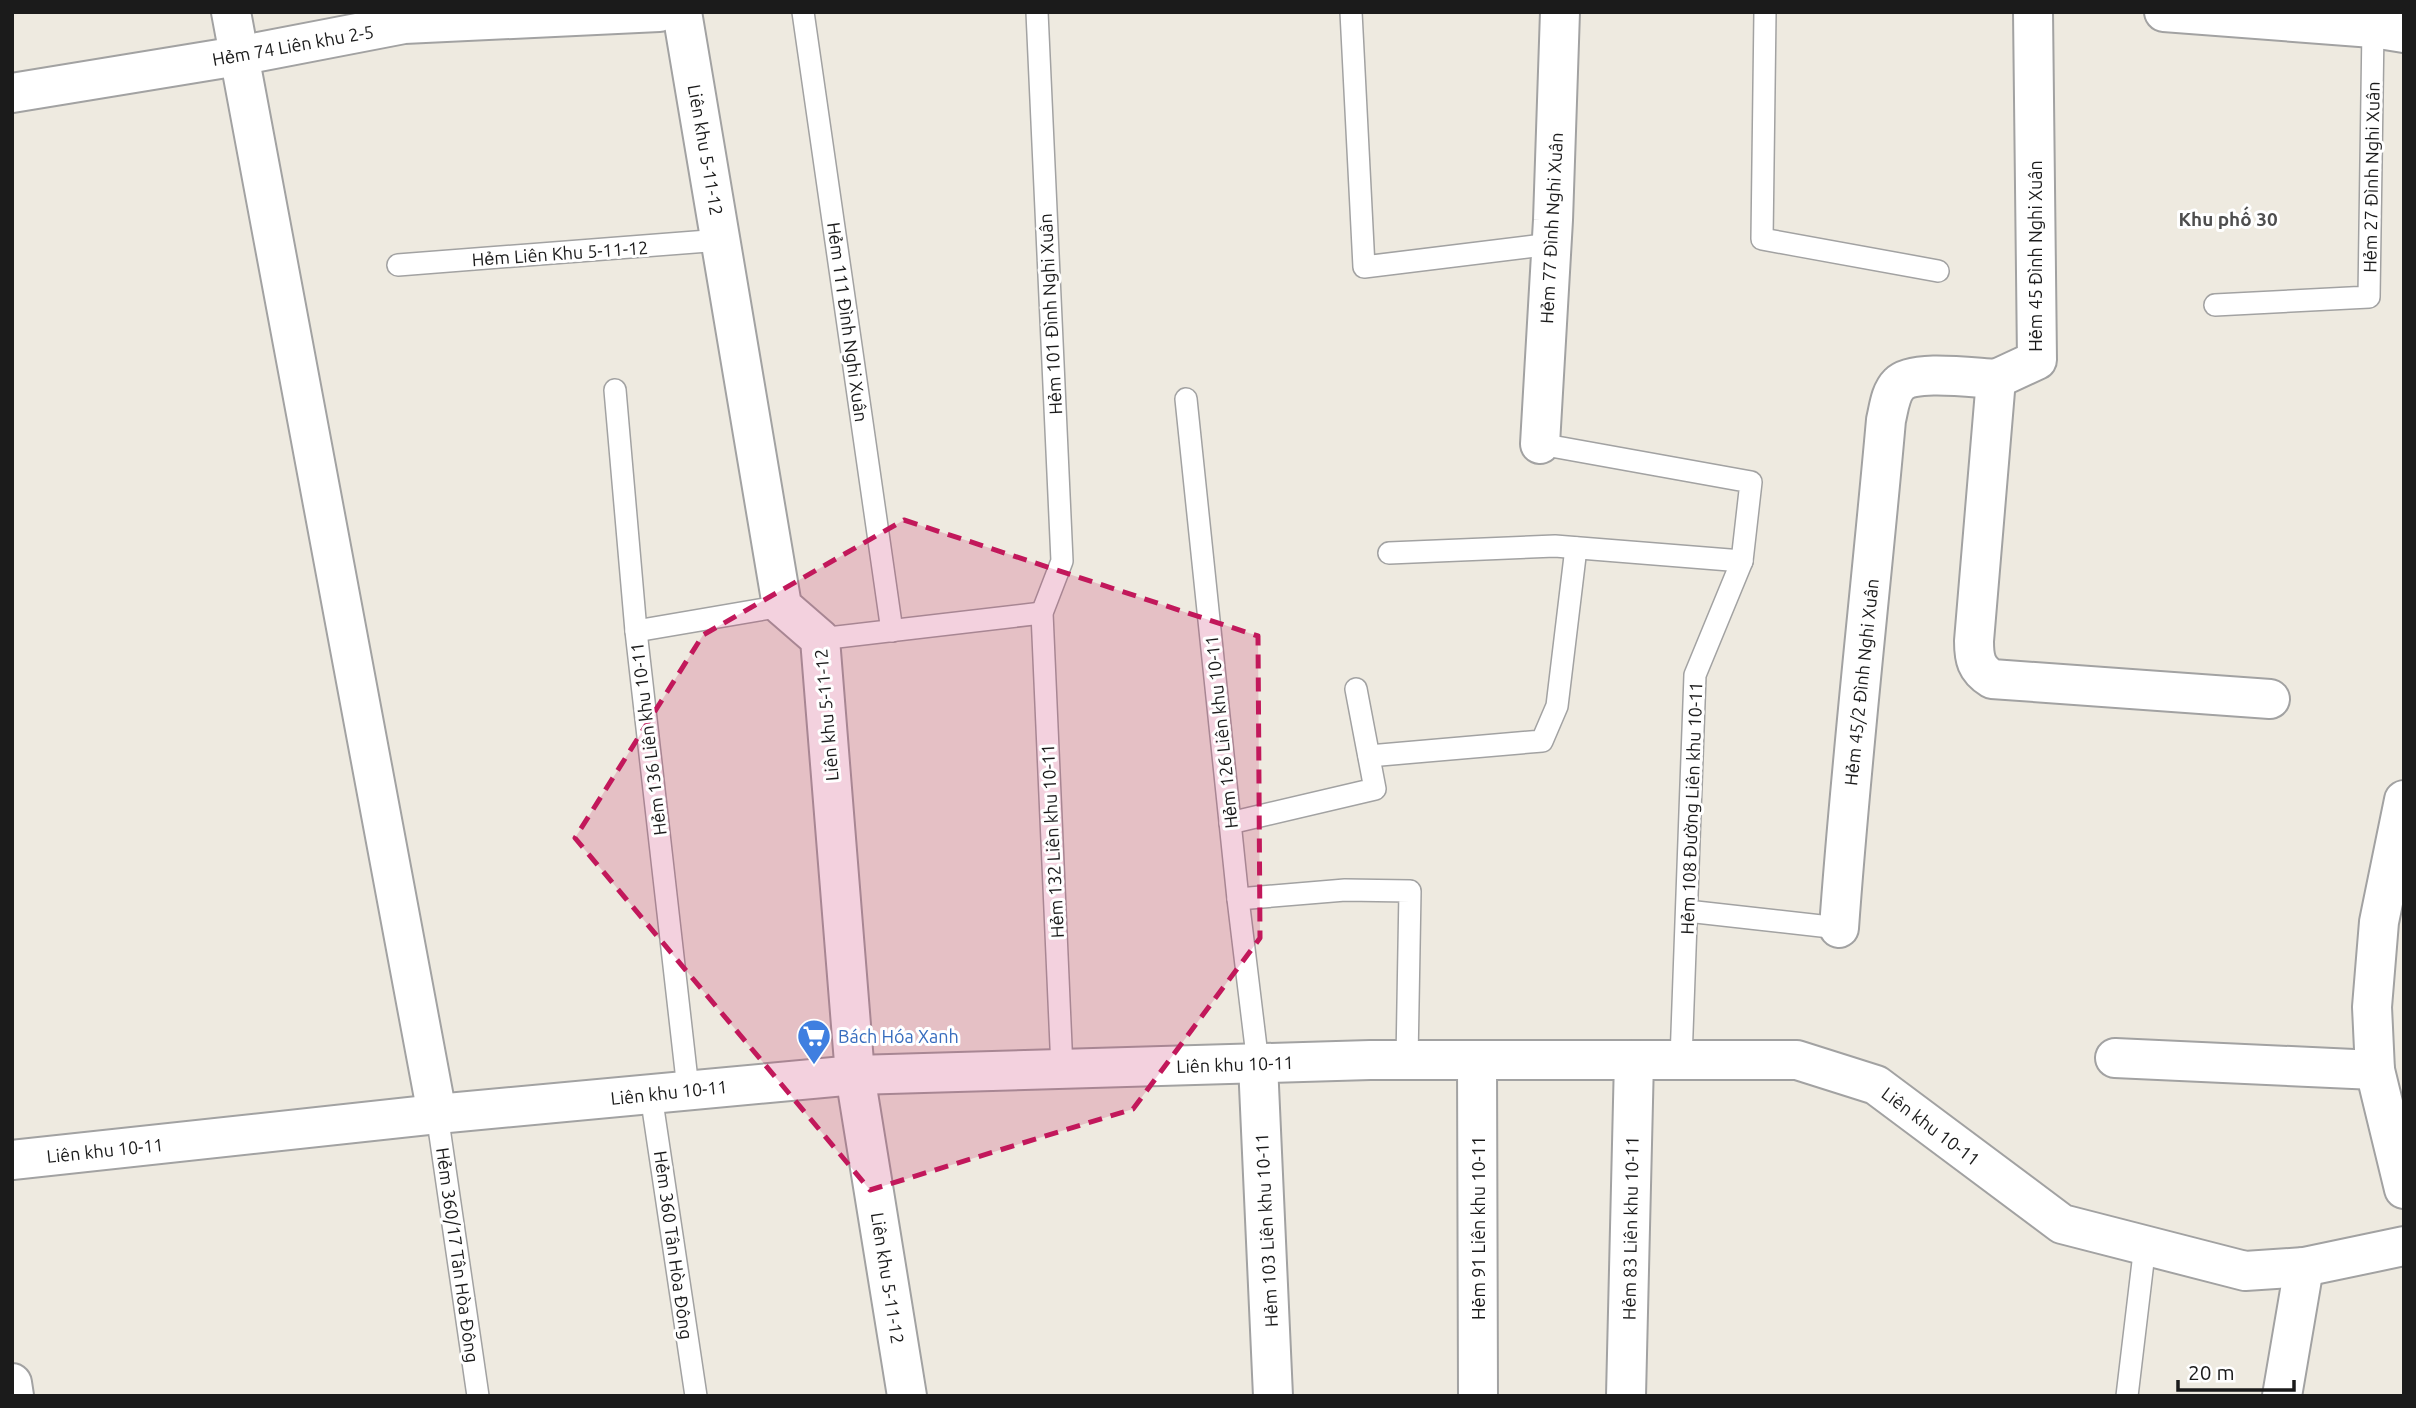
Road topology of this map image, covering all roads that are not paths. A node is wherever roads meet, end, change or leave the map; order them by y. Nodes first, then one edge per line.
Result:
1 (231, 12) edge
2 (659, 12) edge
3 (682, 12) edge
4 (803, 12) edge
5 (1037, 12) edge
6 (1351, 12) edge
7 (1560, 12) edge
8 (1765, 12) edge
9 (2033, 12) edge
10 (2164, 12) edge
11 (2388, 30) edge
12 (238, 56) junction
13 (12, 93) edge
14 (721, 240) junction
15 (1551, 244) junction
16 (398, 265) dead end
17 (1938, 271) dead end
18 (2215, 304) dead end
19 (1996, 379) junction
20 (615, 390) dead end
21 (1186, 399) dead end
22 (1540, 444) joint
23 (1576, 548) junction
24 (1389, 553) dead end
25 (1742, 561) junction
26 (782, 606) junction
27 (1042, 613) junction
28 (636, 631) junction
29 (892, 631) junction
30 (820, 639) junction
31 (1356, 689) dead end
32 (2270, 699) dead end
33 (1369, 756) junction
34 (2404, 800) edge
35 (1230, 823) junction
36 (1238, 899) junction
37 (1687, 911) junction
38 (1839, 928) joint
39 (2115, 1058) dead end
40 (1408, 1060) junction
41 (1477, 1060) junction
42 (1634, 1060) junction
43 (1681, 1060) junction
44 (1258, 1063) junction
45 (1062, 1069) junction
46 (2375, 1070) junction
47 (855, 1075) junction
48 (688, 1089) junction
49 (651, 1095) junction
50 (437, 1114) junction
51 (12, 1160) edge
52 (2404, 1189) edge
53 (2145, 1245) junction
54 (2404, 1246) edge
55 (2304, 1267) junction
56 (12, 1383) edge
57 (14, 1396) edge
58 (478, 1396) edge
59 (696, 1396) edge
60 (907, 1396) edge
61 (1273, 1396) edge
62 (1478, 1396) edge
63 (1626, 1396) edge
64 (2126, 1396) edge
65 (2282, 1396) edge

1 - 12 street
2 - 12 street, Hẻm 74 Liên khu 2-5
3 - 14 street, Liên khu 5-11-12
4 - 29 lane, Hẻm 111 Đình Nghi Xuân
5 - 27 lane, Hẻm 101 Đình Nghi Xuân
6 - 15 lane
7 - 15 street, Hẻm 77 Đình Nghi Xuân
8 - 17 lane
9 - 19 street, Hẻm 45 Đình Nghi Xuân
10 - 11 street
11 - 18 lane, Hẻm 27 Đình Nghi Xuân
12 - 13 street, Hẻm 74 Liên khu 2-5
12 - 50 street
14 - 16 lane, Hẻm Liên Khu 5-11-12
14 - 26 street, Liên khu 5-11-12
15 - 22 street, Hẻm 77 Đình Nghi Xuân
19 - 32 street
19 - 38 street, Hẻm 45/2 Đình Nghi Xuân
20 - 28 lane, Hẻm 136 Liên khu 10-11
21 - 35 lane, Hẻm 126 Liên khu 10-11
22 - 25 lane, Hẻm 108 Đường Liên khu 10-11
23 - 24 lane
23 - 25 lane
23 - 33 lane
25 - 37 lane, Hẻm 108 Đường Liên khu 10-11
26 - 28 lane
26 - 30 street, Liên khu 5-11-12
27 - 29 lane
27 - 45 lane, Hẻm 132 Liên khu 10-11
28 - 48 lane, Hẻm 136 Liên khu 10-11
29 - 30 lane
30 - 47 street, Liên khu 5-11-12
31 - 33 lane
33 - 35 lane
34 - 46 street
35 - 36 lane, Hẻm 126 Liên khu 10-11
36 - 40 lane
36 - 44 lane, Hẻm 126 Liên khu 10-11
37 - 38 lane, Hẻm 45/2 Đình Nghi Xuân
37 - 43 lane, Hẻm 108 Đường Liên khu 10-11
39 - 46 street
40 - 41 street, Liên khu 10-11
40 - 44 street, Liên khu 10-11
41 - 42 street, Liên khu 10-11
41 - 62 street, Hẻm 91 Liên khu 10-11
42 - 43 street, Liên khu 10-11
42 - 63 street, Hẻm 83 Liên khu 10-11
43 - 53 street, Liên khu 10-11
44 - 45 street, Liên khu 10-11
44 - 61 street, Hẻm 103 Liên khu 10-11
45 - 47 street, Liên khu 10-11
46 - 52 street
47 - 48 street, Liên khu 10-11
47 - 60 street, Liên khu 5-11-12
48 - 49 street, Liên khu 10-11
49 - 50 street, Liên khu 10-11
49 - 59 lane, Hẻm 360 Tân Hòa Đông
50 - 51 street, Liên khu 10-11
50 - 58 lane, Hẻm 360/17 Tân Hòa Đông
53 - 55 street, Liên khu 10-11
53 - 64 lane
54 - 55 street, Liên khu 10-11
55 - 65 street
56 - 57 street

